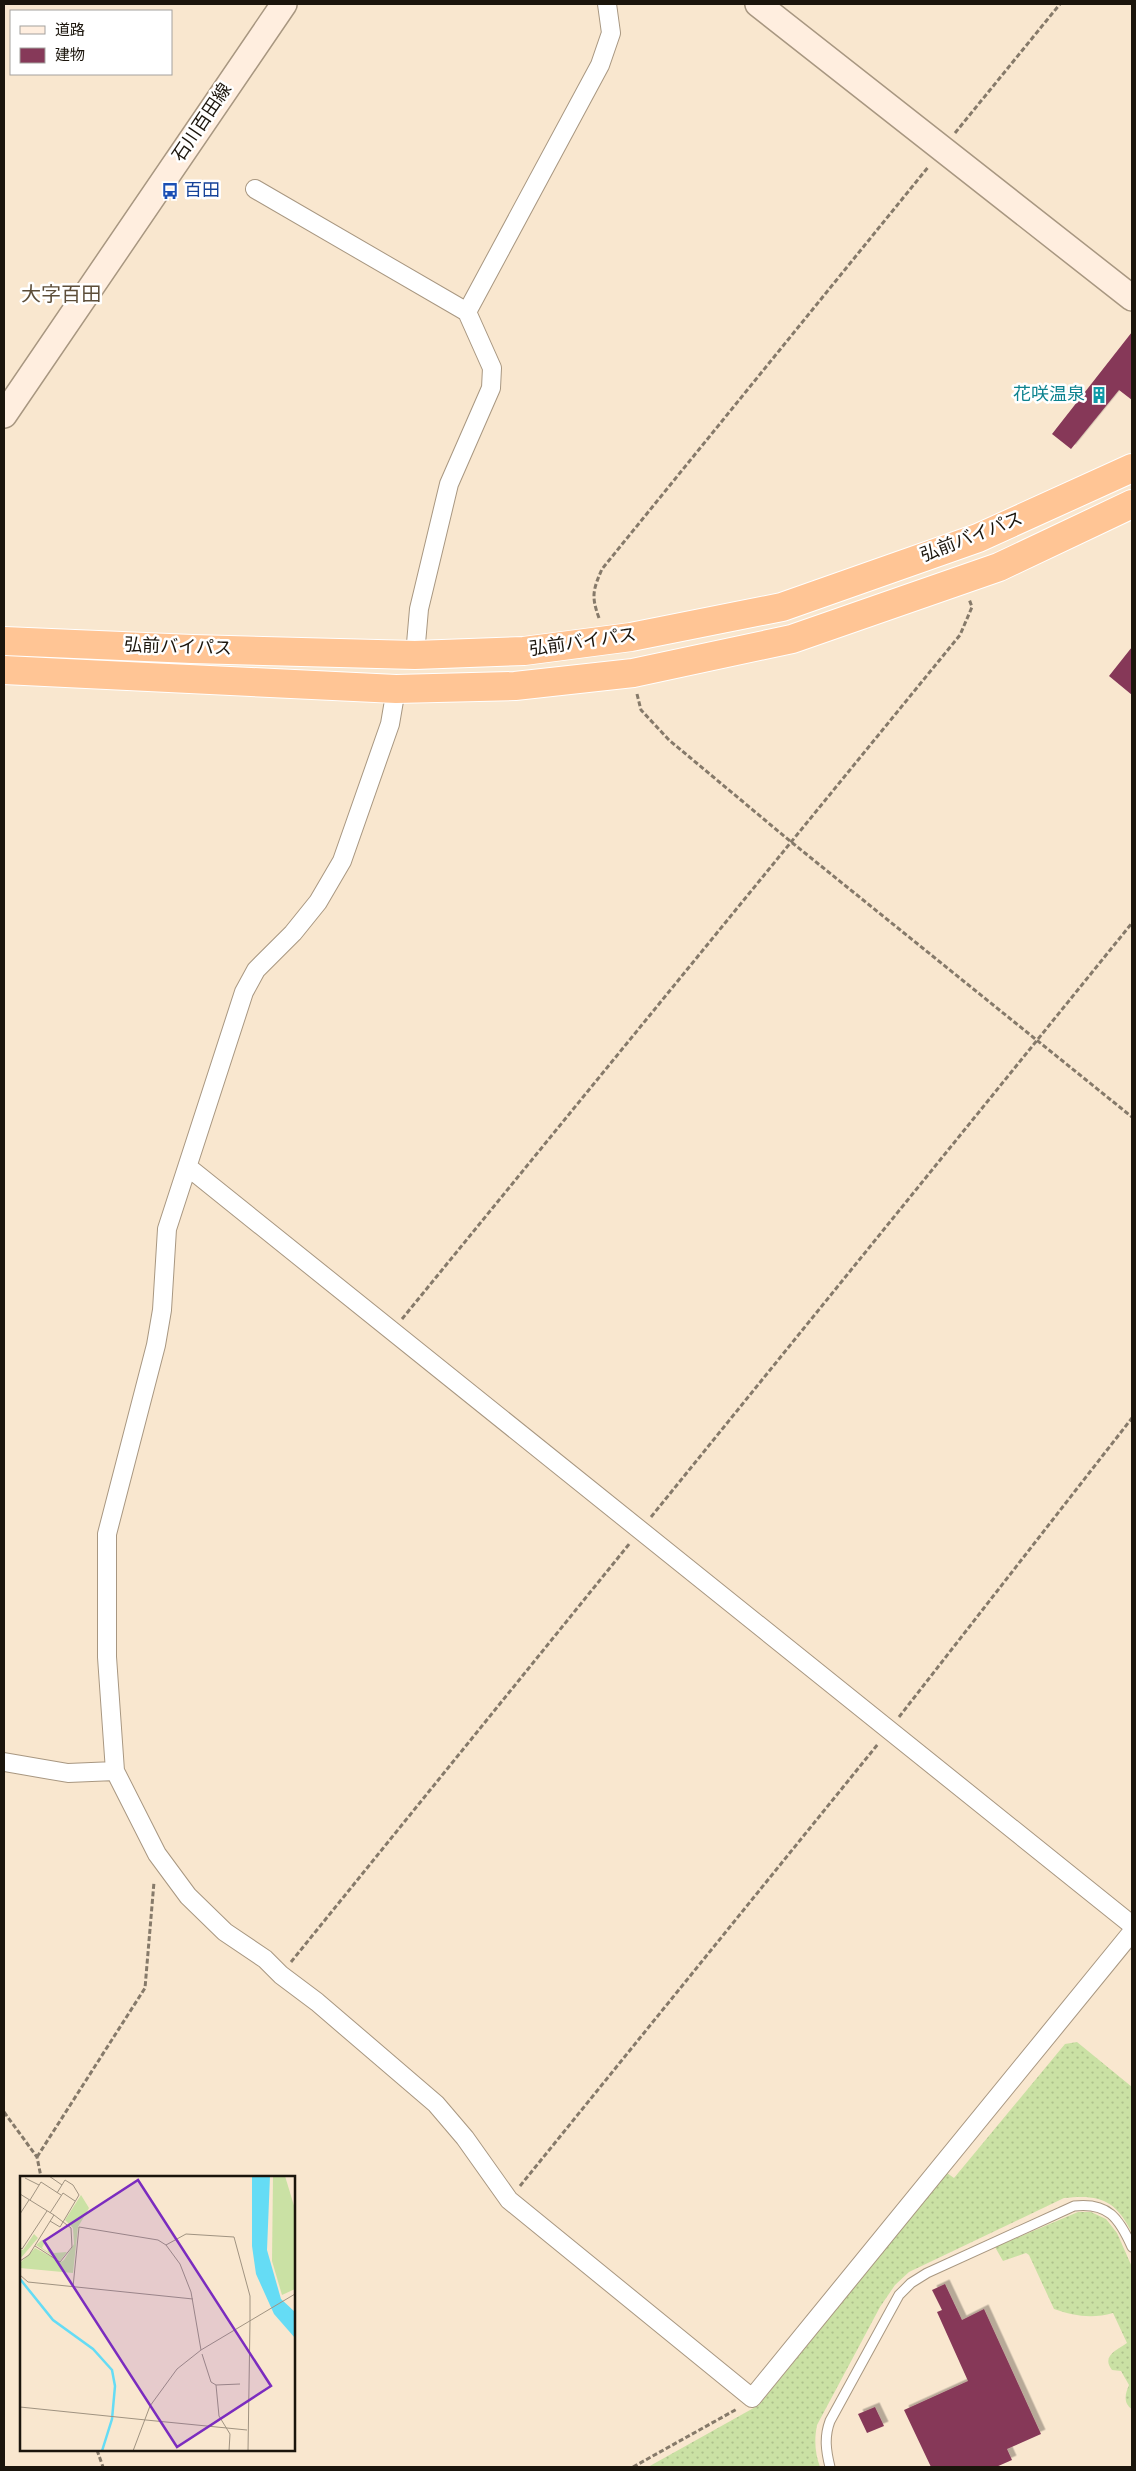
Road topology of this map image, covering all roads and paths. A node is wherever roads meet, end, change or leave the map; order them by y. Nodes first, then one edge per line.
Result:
1 (284, 4) edge
2 (607, 4) edge
3 (758, 4) edge
4 (1060, 4) edge
5 (943, 148) junction
6 (255, 189) dead end
7 (1132, 298) edge
8 (467, 312) junction
9 (4, 415) edge
10 (1132, 468) edge
11 (1132, 504) edge
12 (961, 580) junction
13 (608, 640) junction
14 (4, 641) edge
15 (415, 654) junction
16 (4, 670) edge
17 (633, 673) junction
18 (396, 689) junction
19 (790, 841) junction
20 (1132, 923) edge
21 (1037, 1040) junction
22 (1132, 1117) edge
23 (188, 1166) junction
24 (392, 1332) junction
25 (1132, 1418) edge
26 (641, 1530) junction
27 (889, 1730) junction
28 (4, 1762) edge
29 (115, 1771) junction
30 (157, 1854) junction
31 (1132, 1925) edge
32 (1132, 1932) edge
33 (281, 1975) junction
34 (4, 2112) edge
35 (37, 2157) junction
36 (41, 2176) edge
37 (509, 2200) junction
38 (1132, 2247) edge
39 (752, 2398) junction
40 (97, 2451) edge
41 (103, 2467) edge
42 (633, 2467) edge
43 (830, 2467) edge

1 - 9 main road, 石川百田線
2 - 8 street
3 - 5 main road
4 - 5 path
5 - 7 main road
5 - 13 path
6 - 8 street
8 - 15 street
10 - 13 highway, 弘前バイパス
11 - 12 highway, 弘前バイパス
12 - 17 highway, 弘前バイパス
12 - 19 path
13 - 15 highway, 弘前バイパス
14 - 15 highway, 弘前バイパス
16 - 18 highway, 弘前バイパス
17 - 18 highway, 弘前バイパス
17 - 19 path
18 - 23 street
19 - 21 path
19 - 24 path
20 - 21 path
21 - 22 path
21 - 26 path
23 - 24 street
23 - 29 street
24 - 26 street
25 - 27 path
26 - 27 street
26 - 33 path
27 - 31 street
27 - 37 path
28 - 29 street
29 - 30 street
30 - 33 street
30 - 35 path
32 - 39 street
33 - 37 street
34 - 35 path
35 - 36 path
37 - 39 street
38 - 43 lane
39 - 42 path
40 - 41 path

